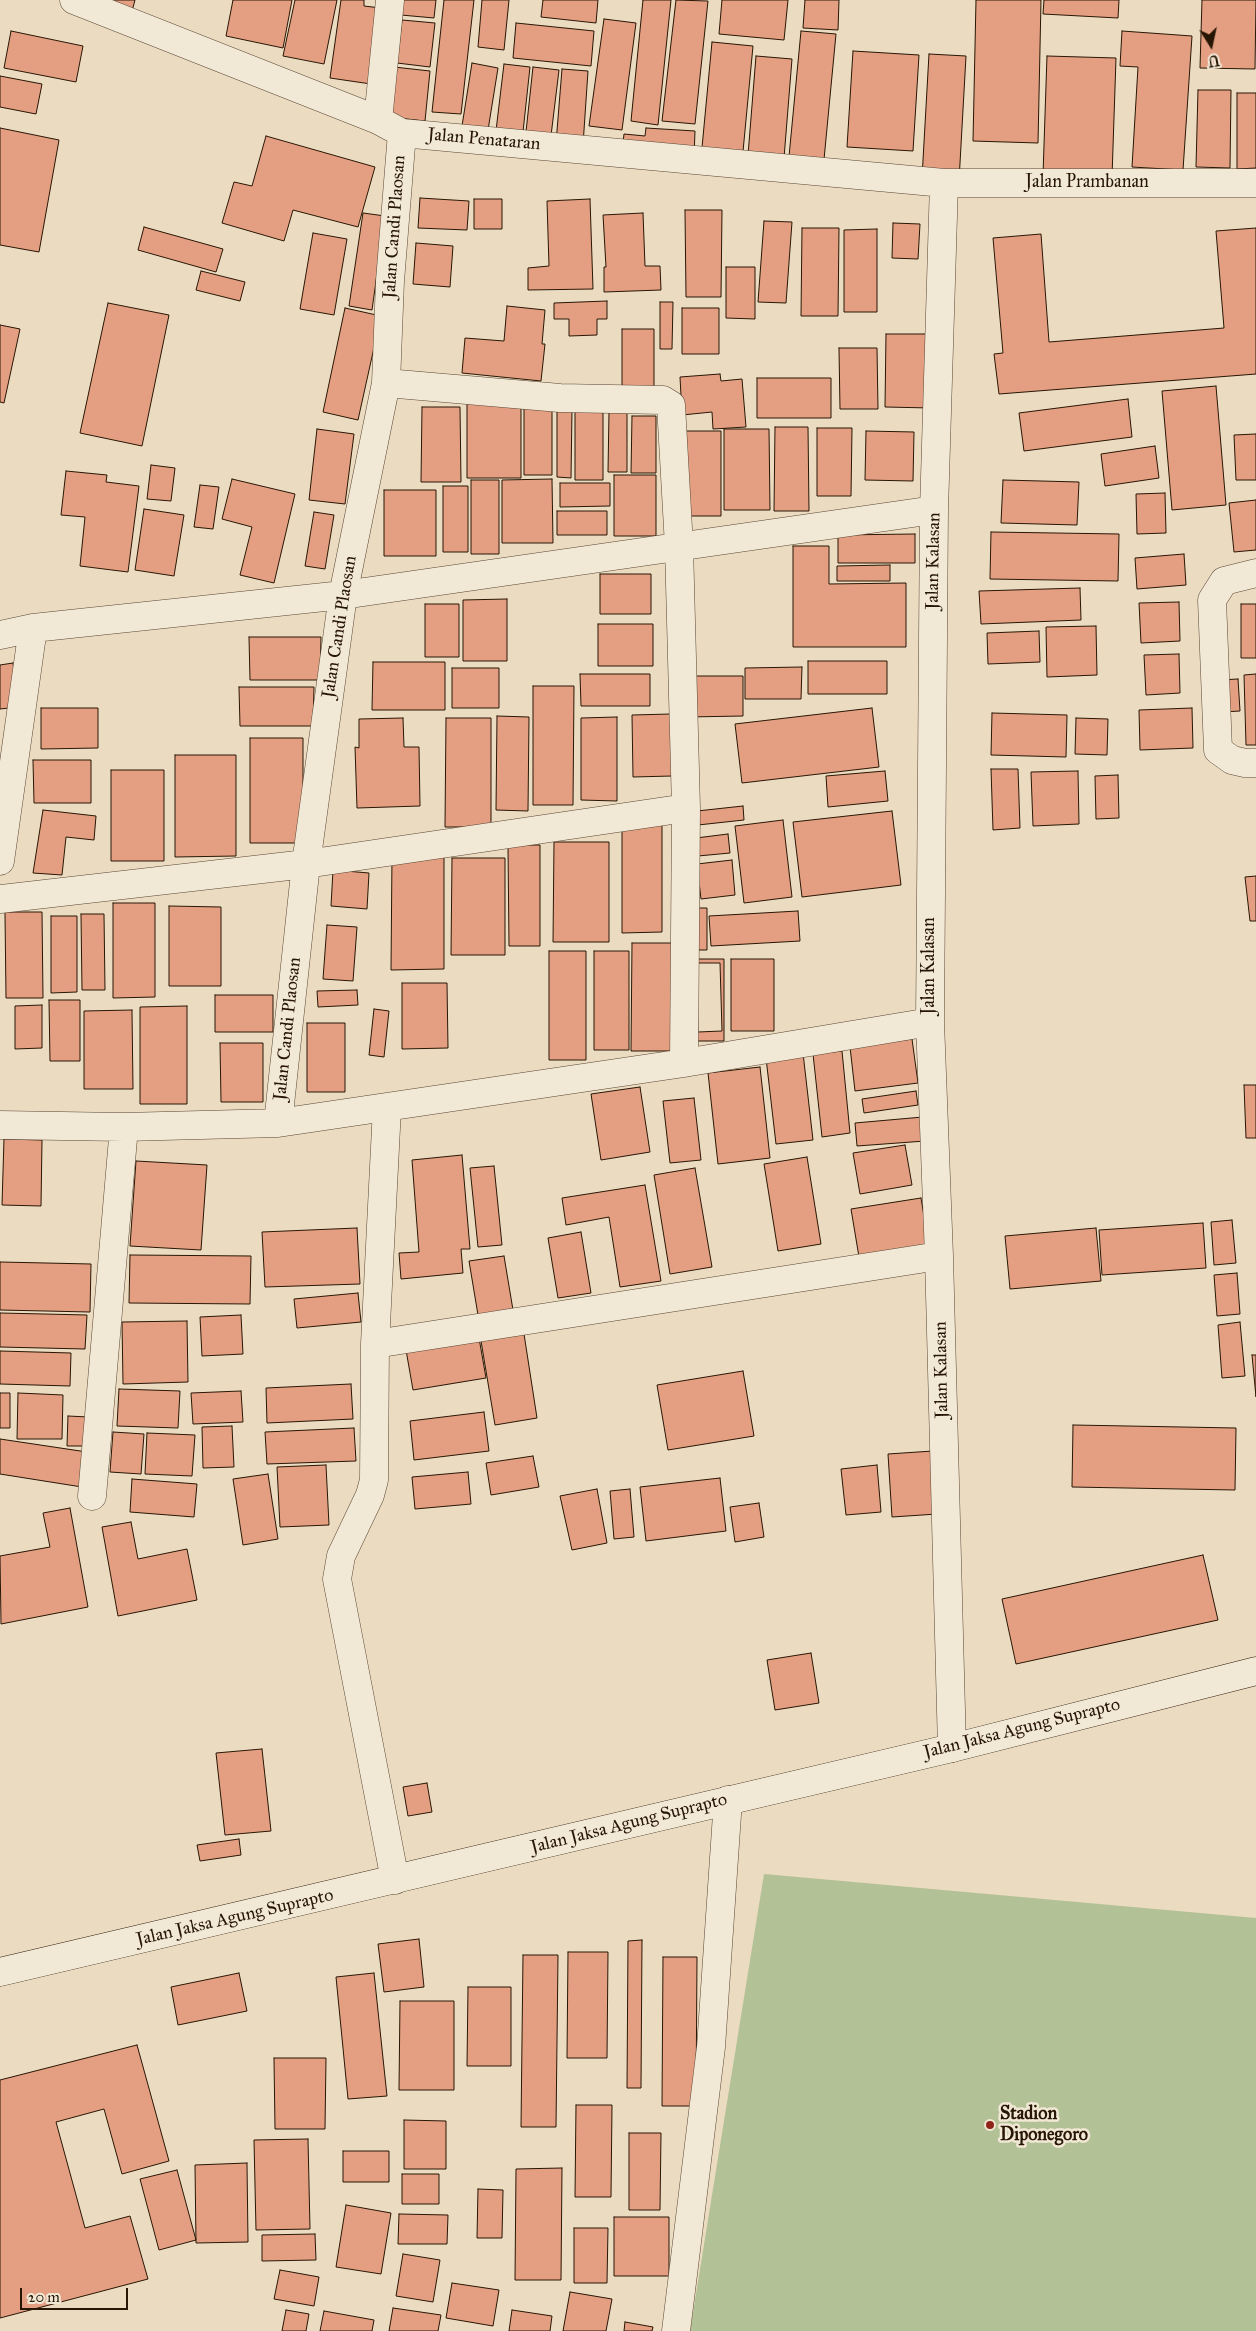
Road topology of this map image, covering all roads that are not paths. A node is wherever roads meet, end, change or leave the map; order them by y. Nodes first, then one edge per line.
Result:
1 (74, 0) edge
2 (390, 0) edge
3 (378, 120) junction
4 (402, 133) junction
5 (931, 183) junction
6 (1256, 183) edge
7 (386, 383) junction
8 (934, 510) junction
9 (679, 546) junction
10 (1256, 573) edge
11 (343, 595) junction
12 (33, 628) junction
13 (0, 635) edge
14 (1256, 763) edge
15 (686, 808) junction
16 (0, 862) edge
17 (306, 864) junction
18 (0, 899) edge
19 (930, 1022) junction
20 (684, 1063) junction
21 (387, 1108) junction
22 (278, 1123) junction
23 (0, 1125) edge
24 (124, 1127) junction
25 (939, 1256) junction
26 (374, 1344) junction
27 (92, 1496) dead end
28 (1256, 1671) edge
29 (952, 1748) junction
30 (728, 1800) junction
31 (395, 1880) junction
32 (0, 1972) edge
33 (676, 2331) edge

1 - 3 street, Jalan Penataran
2 - 3 street
3 - 4 street, Jalan Penataran
4 - 5 street, Jalan Penataran
4 - 7 street, Jalan Candi Plaosan
5 - 6 street, Jalan Prambanan
5 - 8 street, Jalan Kalasan
7 - 9 street
7 - 11 street, Jalan Candi Plaosan
8 - 9 street
8 - 19 street, Jalan Kalasan
9 - 11 street
9 - 15 street
10 - 14 street
11 - 12 street
11 - 17 street, Jalan Candi Plaosan
12 - 13 street
12 - 16 street
15 - 17 street
15 - 20 street
17 - 18 street
17 - 22 street, Jalan Candi Plaosan
19 - 20 street
19 - 25 street, Jalan Kalasan
20 - 21 street
21 - 22 street
21 - 26 street
22 - 24 street
23 - 24 street
24 - 27 street
25 - 26 street
25 - 29 street, Jalan Kalasan
26 - 31 street
28 - 29 street, Jalan Jaksa Agung Suprapto
29 - 30 street, Jalan Jaksa Agung Suprapto
30 - 31 street, Jalan Jaksa Agung Suprapto
30 - 33 street
31 - 32 street, Jalan Jaksa Agung Suprapto

